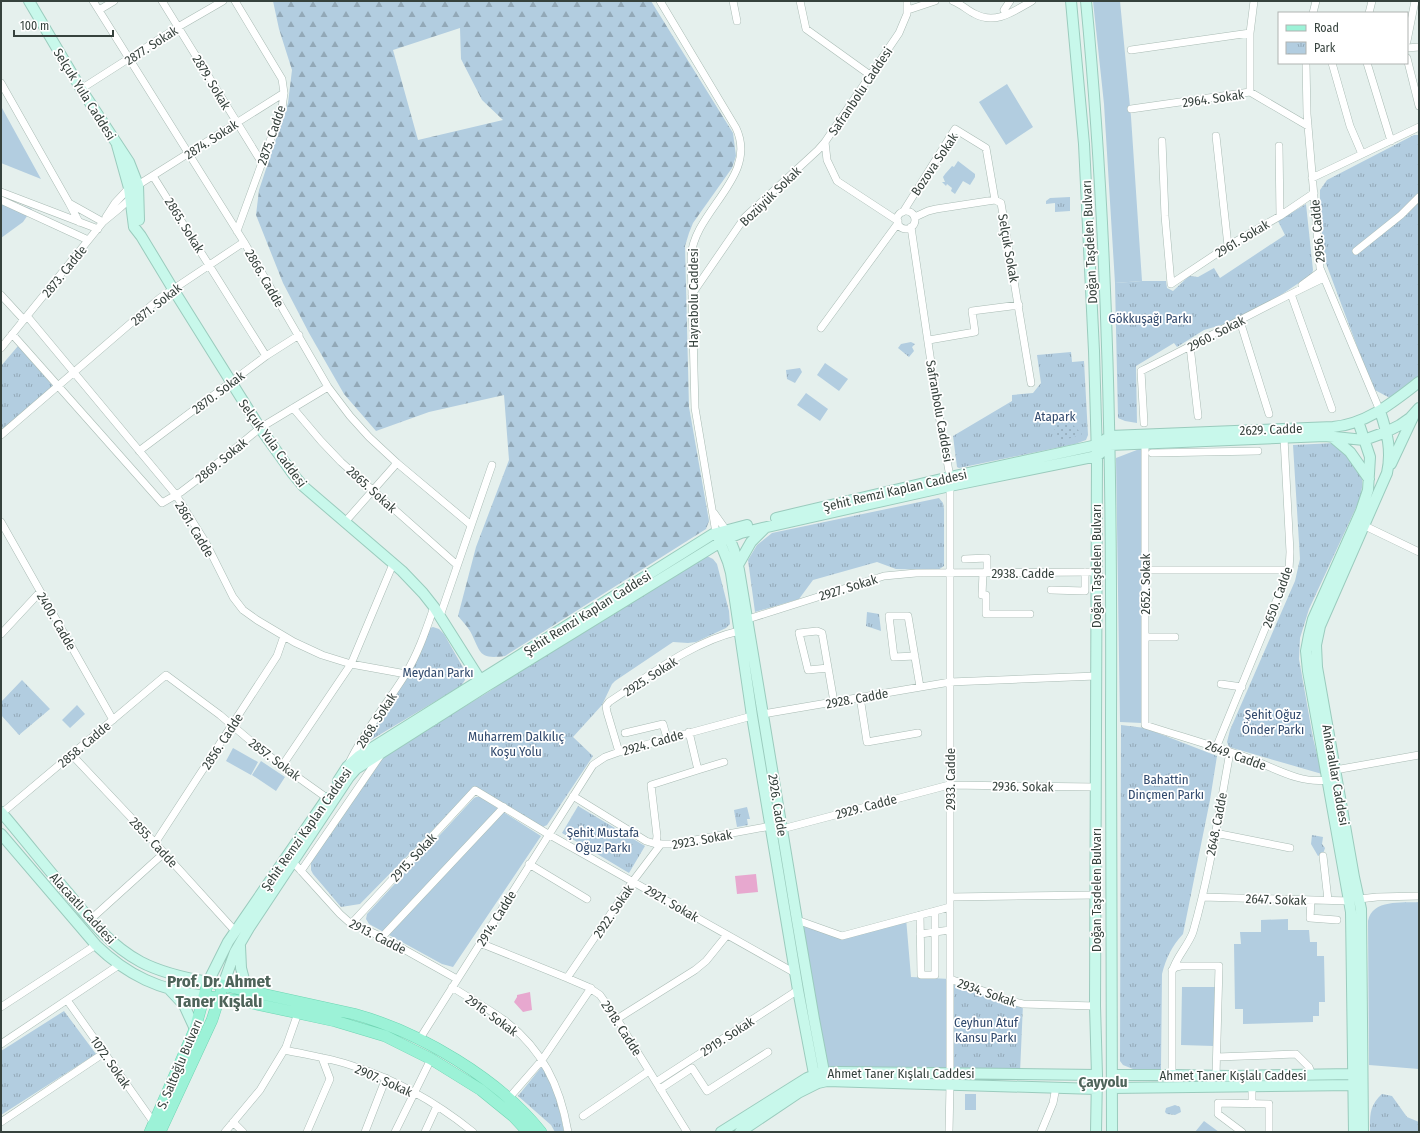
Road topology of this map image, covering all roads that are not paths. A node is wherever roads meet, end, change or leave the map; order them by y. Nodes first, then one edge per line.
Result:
1 (29, 1) edge
2 (93, 1) edge
3 (114, 1) edge
4 (162, 1) edge
5 (223, 1) edge
6 (234, 1) edge
7 (660, 1) edge
8 (666, 1) edge
9 (733, 1) edge
10 (800, 1) edge
11 (907, 1) edge
12 (935, 1) edge
13 (953, 1) edge
14 (1010, 1) edge
15 (1032, 1) edge
16 (1071, 1) edge
17 (1086, 1) edge
18 (1254, 1) edge
19 (1316, 1) edge
20 (1372, 1) edge
21 (1415, 1) edge
22 (99, 10) junction
23 (908, 10) junction
24 (1004, 10) dead end
25 (1313, 12) edge
26 (1369, 12) edge
27 (669, 16) junction
28 (737, 21) dead end
29 (178, 27) junction
30 (1250, 34) junction
31 (1408, 36) edge
32 (1419, 47) edge
33 (1408, 48) edge
34 (1131, 50) dead end
35 (128, 59) junction
36 (1408, 62) edge
37 (1306, 64) edge
38 (1332, 64) edge
39 (1367, 64) edge
40 (870, 75) junction
41 (1, 83) edge
42 (81, 90) junction
43 (284, 92) junction
44 (1250, 92) junction
45 (1419, 106) edge
46 (1131, 109) dead end
47 (1307, 114) junction
48 (1290, 115) junction
49 (237, 122) junction
50 (1308, 126) junction
51 (1419, 127) edge
52 (1216, 136) dead end
53 (1162, 141) dead end
54 (1391, 141) junction
55 (825, 142) junction
56 (1278, 146) dead end
57 (188, 153) junction
58 (1362, 154) junction
59 (262, 163) junction
60 (153, 176) junction
61 (1312, 178) junction
62 (132, 190) junction
63 (1, 192) edge
64 (1314, 193) junction
65 (1419, 197) edge
66 (1, 200) edge
67 (995, 200) junction
68 (69, 203) junction
69 (903, 212) junction
70 (1280, 216) junction
71 (915, 217) junction
72 (79, 222) junction
73 (103, 222) junction
74 (898, 222) junction
75 (911, 227) junction
76 (98, 229) junction
77 (237, 231) junction
78 (141, 236) junction
79 (88, 240) junction
80 (244, 242) junction
81 (1228, 246) junction
82 (1356, 251) dead end
83 (210, 265) junction
84 (1321, 271) junction
85 (1324, 278) junction
86 (173, 289) junction
87 (691, 294) junction
88 (1291, 294) junction
89 (1, 295) edge
90 (1019, 304) junction
91 (25, 318) junction
92 (1240, 321) junction
93 (822, 328) dead end
94 (12, 334) junction
95 (299, 335) junction
96 (928, 340) junction
97 (1190, 346) junction
98 (1, 348) edge
99 (266, 356) junction
100 (74, 372) junction
101 (231, 382) junction
102 (1031, 382) dead end
103 (1419, 382) edge
104 (58, 385) junction
105 (328, 387) junction
106 (293, 408) junction
107 (1332, 409) dead end
108 (1380, 411) junction
109 (1417, 411) edge
110 (1269, 414) dead end
111 (1198, 416) dead end
112 (1358, 421) junction
113 (1144, 423) dead end
114 (260, 428) junction
115 (1386, 432) junction
116 (1, 435) edge
117 (1332, 436) junction
118 (1284, 438) junction
119 (1212, 440) junction
120 (1364, 440) junction
121 (1110, 441) junction
122 (1145, 443) junction
123 (1097, 445) junction
124 (139, 451) junction
125 (1258, 451) dead end
126 (1212, 452) junction
127 (1152, 453) dead end
128 (1097, 456) junction
129 (397, 463) junction
130 (492, 465) dead end
131 (1387, 474) junction
132 (1369, 479) junction
133 (950, 482) junction
134 (373, 490) junction
135 (176, 495) junction
136 (162, 503) joint
137 (1, 522) edge
138 (345, 522) junction
139 (471, 525) junction
140 (1363, 525) junction
141 (767, 527) junction
142 (723, 536) junction
143 (1419, 552) edge
144 (965, 559) dead end
145 (393, 564) junction
146 (457, 565) junction
147 (738, 565) junction
148 (1145, 570) junction
149 (1289, 570) junction
150 (1085, 572) junction
151 (1097, 572) junction
152 (950, 573) junction
153 (985, 573) junction
154 (1051, 590) dead end
155 (40, 592) junction
156 (434, 607) junction
157 (1030, 614) dead end
158 (440, 616) junction
159 (748, 619) junction
160 (739, 631) junction
161 (1, 634) edge
162 (284, 636) junction
163 (1145, 637) junction
164 (1175, 637) dead end
165 (915, 656) junction
166 (351, 664) junction
167 (828, 668) junction
168 (406, 674) junction
169 (166, 675) joint
170 (1096, 676) junction
171 (950, 682) junction
172 (483, 684) junction
173 (1221, 684) dead end
174 (920, 687) junction
175 (1242, 687) junction
176 (860, 697) junction
177 (834, 702) junction
178 (763, 714) junction
179 (752, 716) junction
180 (113, 720) junction
181 (1145, 724) joint
182 (232, 726) junction
183 (689, 732) junction
184 (625, 733) dead end
185 (918, 733) dead end
186 (667, 738) junction
187 (1216, 748) junction
188 (619, 752) junction
189 (1230, 752) junction
190 (382, 753) junction
191 (72, 755) junction
192 (1419, 755) edge
193 (724, 762) dead end
194 (282, 766) junction
195 (348, 767) junction
196 (698, 770) junction
197 (1335, 770) junction
198 (1327, 780) junction
199 (950, 785) junction
200 (1096, 787) junction
201 (475, 790) joint
202 (573, 796) junction
203 (327, 798) junction
204 (504, 808) junction
205 (2, 813) edge
206 (771, 826) junction
207 (782, 828) junction
208 (1215, 833) junction
209 (1, 834) edge
210 (548, 834) junction
211 (155, 843) junction
212 (658, 844) junction
213 (1290, 848) dead end
214 (164, 853) junction
215 (1323, 856) dead end
216 (293, 862) junction
217 (530, 864) junction
218 (301, 871) junction
219 (633, 881) junction
220 (1096, 895) junction
221 (1419, 896) edge
222 (950, 897) junction
223 (1202, 897) junction
224 (587, 899) dead end
225 (1311, 900) junction
226 (1328, 900) junction
227 (1354, 900) junction
228 (950, 907) junction
229 (935, 911) junction
230 (920, 915) junction
231 (90, 920) junction
232 (797, 920) junction
233 (1337, 920) dead end
234 (352, 923) junction
235 (950, 930) junction
236 (235, 931) junction
237 (935, 932) junction
238 (920, 934) junction
239 (727, 935) junction
240 (382, 936) junction
241 (240, 942) junction
242 (480, 943) junction
243 (96, 945) junction
244 (119, 965) junction
245 (1172, 970) junction
246 (795, 973) junction
247 (567, 978) junction
248 (457, 979) junction
249 (950, 979) junction
250 (208, 982) junction
251 (223, 985) junction
252 (452, 987) junction
253 (591, 988) junction
254 (169, 989) junction
255 (798, 990) junction
256 (247, 991) junction
257 (204, 996) junction
258 (220, 998) junction
259 (67, 1000) junction
260 (1095, 1006) junction
261 (1, 1007) edge
262 (298, 1013) junction
263 (617, 1019) junction
264 (195, 1028) junction
265 (419, 1040) junction
266 (1, 1044) edge
267 (285, 1050) junction
268 (768, 1052) dead end
269 (104, 1053) junction
270 (1217, 1057) junction
271 (322, 1058) junction
272 (431, 1059) junction
273 (542, 1060) junction
274 (649, 1071) junction
275 (950, 1072) junction
276 (1097, 1075) junction
277 (1172, 1075) junction
278 (1112, 1076) junction
279 (1358, 1076) junction
280 (386, 1078) junction
281 (821, 1078) junction
282 (1312, 1080) junction
283 (1216, 1081) junction
284 (656, 1082) junction
285 (950, 1085) junction
286 (1354, 1085) junction
287 (1252, 1086) junction
288 (1056, 1087) junction
289 (1112, 1088) junction
290 (1172, 1088) junction
291 (660, 1089) junction
292 (1097, 1089) junction
293 (414, 1093) junction
294 (509, 1098) junction
295 (1252, 1104) junction
296 (437, 1106) junction
297 (583, 1116) dead end
298 (1, 1122) edge
299 (233, 1122) junction
300 (155, 1129) edge
301 (225, 1132) edge
302 (243, 1132) edge
303 (307, 1132) edge
304 (365, 1132) edge
305 (395, 1132) edge
306 (426, 1132) edge
307 (472, 1132) edge
308 (528, 1132) edge
309 (541, 1132) edge
310 (568, 1132) edge
311 (686, 1132) edge
312 (721, 1132) edge
313 (740, 1132) edge
314 (949, 1132) edge
315 (1041, 1132) edge
316 (1096, 1132) edge
317 (1112, 1132) edge
318 (1242, 1132) edge
319 (1269, 1132) edge
320 (1354, 1132) edge
321 (1363, 1132) edge

1 - 42 main road, Selçuk Yula Caddesi
2 - 22 street, 2866. Cadde
3 - 22 street
4 - 29 street, 2879. Sokak
5 - 29 street, 2877. Sokak
6 - 43 street, 2875. Cadde
7 - 27 street, Hayrabolu Caddesi
8 - 27 street
9 - 28 street
10 - 40 street
11 - 23 street, Safranbolu Caddesi
12 - 23 street
13 - 15 street
14 - 24 street
16 - 123 main road, Doğan Taşdelen Bulvarı
17 - 121 main road, Doğan Taşdelen Bulvarı
18 - 30 street
19 - 25 street
20 - 26 street
21 - 31 street
22 - 35 street, 2866. Cadde
23 - 40 street, Safranbolu Caddesi
27 - 87 street, Hayrabolu Caddesi
29 - 35 street, 2877. Sokak
29 - 49 street, 2879. Sokak
30 - 34 street
30 - 44 street
32 - 33 street
35 - 42 street, 2877. Sokak
35 - 57 street, 2866. Cadde
36 - 45 street
37 - 47 street, 2956. Cadde
38 - 58 street
39 - 54 street
40 - 55 street, Safranbolu Caddesi
41 - 68 street
42 - 62 main road, Selçuk Yula Caddesi
43 - 49 street, 2874. Sokak
43 - 59 street, 2875. Cadde
44 - 46 street, 2964. Sokak
44 - 48 street, 2964. Sokak
47 - 48 street
47 - 50 street, 2956. Cadde
48 - 50 street, 2964. Sokak
49 - 57 street, 2874. Sokak
49 - 59 street, 2879. Sokak
50 - 61 street, 2956. Cadde
51 - 54 street
52 - 81 street
53 - 81 street, 2961. Sokak
54 - 58 street
55 - 74 street, Safranbolu Caddesi
55 - 87 street, Bozüyük Sokak
56 - 70 street
57 - 60 street, 2874. Sokak
57 - 77 street, 2866. Cadde
58 - 61 street
59 - 77 street, 2875. Cadde
60 - 62 street, 2874. Sokak
60 - 83 street, 2865. Sokak
61 - 64 street, 2956. Cadde
62 - 73 street, 2874. Sokak
62 - 78 main road, Selçuk Yula Caddesi
62 - 78 main road, Selçuk Yula Caddesi
63 - 72 street
64 - 70 street, 2961. Sokak
64 - 84 street, 2956. Cadde
65 - 82 street
66 - 79 street
67 - 69 street, Bozova Sokak
67 - 71 street, Selçuk Sokak
67 - 90 street, Selçuk Sokak
68 - 72 street
68 - 73 street
69 - 71 street
69 - 74 street
70 - 81 street, 2961. Sokak
71 - 75 street
72 - 76 street
73 - 76 street, 2873. Cadde
74 - 75 street, Safranbolu Caddesi
74 - 93 street
75 - 96 street, Safranbolu Caddesi
76 - 79 street, 2873. Cadde
77 - 80 street, 2866. Cadde
78 - 86 main road, Selçuk Yula Caddesi
79 - 91 street, 2873. Cadde
80 - 83 street, 2871. Sokak
80 - 95 street, 2866. Cadde
83 - 86 street, 2871. Sokak
83 - 99 street, 2865. Sokak
84 - 85 street, 2956. Cadde
84 - 88 street, 2960. Sokak
85 - 88 street, 2960. Sokak
85 - 108 street, 2956. Cadde
86 - 100 street, 2871. Sokak
86 - 101 main road, Selçuk Yula Caddesi
87 - 142 street, Hayrabolu Caddesi
88 - 92 street, 2960. Sokak
88 - 107 street
89 - 91 street, 2861. Cadde
90 - 96 street
90 - 102 street, Selçuk Sokak
91 - 94 street, 2873. Cadde
91 - 100 street, 2861. Cadde
92 - 97 street, 2960. Sokak
92 - 110 street
94 - 98 street, 2873. Cadde
94 - 104 street, 2861. Cadde
95 - 99 street, 2870. Sokak
95 - 105 street, 2866. Cadde
96 - 133 street, Safranbolu Caddesi
97 - 111 street
97 - 113 street, 2960. Sokak
99 - 101 street, 2870. Sokak
100 - 104 street, 2871. Sokak
100 - 124 street, 2861. Cadde
101 - 114 main road, Selçuk Yula Caddesi
101 - 124 street, 2870. Sokak
103 - 108 main road, 2629. Cadde
104 - 116 street, 2871. Sokak
104 - 136 street, 2861. Cadde
105 - 106 street, 2869. Sokak
105 - 129 street, 2866. Cadde
106 - 114 street, 2869. Sokak
106 - 134 street, 2865. Sokak
108 - 112 main road, 2629. Cadde
108 - 115 main road, Ankaralılar Caddesi
109 - 115 main road, 2629. Cadde
109 - 131 main road
112 - 120 main road, Ankaralılar Caddesi
112 - 121 main road, 2629. Cadde
114 - 135 street, 2869. Sokak
114 - 138 main road, Selçuk Yula Caddesi
115 - 120 main road, 2629. Cadde
115 - 131 main road, Ankaralılar Caddesi
117 - 118 main road, 2629. Cadde
117 - 120 main road, 2629. Cadde
117 - 132 main road
118 - 119 main road, 2629. Cadde
118 - 149 street, 2650. Cadde
119 - 122 main road, 2629. Cadde
119 - 126 street
120 - 132 main road, Ankaralılar Caddesi
121 - 122 main road, 2629. Cadde
121 - 123 main road
121 - 128 main road
121 - 278 main road, Doğan Taşdelen Bulvarı
122 - 148 street, 2652. Sokak
123 - 128 main road, Doğan Taşdelen Bulvarı
123 - 133 main road, Şehit Remzi Kaplan Caddesi
124 - 135 street, 2861. Cadde
125 - 126 street
126 - 127 street
128 - 133 main road, Şehit Remzi Kaplan Caddesi
128 - 151 main road, Doğan Taşdelen Bulvarı
129 - 134 street
129 - 139 street, 2866. Cadde
130 - 139 street
131 - 140 main road, Ankaralılar Caddesi
132 - 198 main road, Ankaralılar Caddesi
133 - 141 main road, Şehit Remzi Kaplan Caddesi
133 - 142 main road, Şehit Remzi Kaplan Caddesi
133 - 152 street, 2933. Cadde
134 - 138 street
134 - 146 street, 2865. Sokak
135 - 136 street, 2869. Sokak
135 - 162 street, 2861. Cadde
137 - 155 street, 2400. Cadde
138 - 145 main road, Selçuk Yula Caddesi
139 - 146 street
140 - 143 street
140 - 197 main road, Ankaralılar Caddesi
141 - 142 main road, Şehit Remzi Kaplan Caddesi
141 - 147 main road
142 - 147 main road, 2926. Cadde
142 - 160 main road, 2926. Cadde
142 - 172 main road, Şehit Remzi Kaplan Caddesi
144 - 153 street
145 - 156 main road, Selçuk Yula Caddesi
145 - 166 street
146 - 158 street
147 - 159 main road, 2926. Cadde
148 - 149 street
148 - 163 street, 2652. Sokak
149 - 175 street, 2650. Cadde
150 - 151 street, 2938. Cadde
150 - 153 street, 2938. Cadde
150 - 154 street
151 - 170 main road, Doğan Taşdelen Bulvarı
152 - 153 street, 2938. Cadde
152 - 159 street, 2927. Sokak
152 - 171 street, 2933. Cadde
153 - 157 street
155 - 161 street
155 - 180 street, 2400. Cadde
156 - 158 main road, Selçuk Yula Caddesi
156 - 168 street, 2868. Sokak
158 - 172 main road, Selçuk Yula Caddesi
159 - 178 main road, 2926. Cadde
160 - 179 main road, 2926. Cadde
160 - 188 street, 2925. Sokak
162 - 166 street, 2861. Cadde
162 - 182 street, 2856. Cadde
163 - 164 street
163 - 181 street, 2652. Sokak
165 - 165 street
165 - 174 street
166 - 168 street, 2861. Cadde
166 - 194 street
167 - 167 street
167 - 177 street
168 - 195 street, 2868. Sokak
169 - 180 street, 2858. Cadde
169 - 182 street, 2857. Sokak
170 - 171 street, 2928. Cadde
170 - 200 main road, Doğan Taşdelen Bulvarı
171 - 174 street, 2928. Cadde
171 - 199 street, 2933. Cadde
172 - 190 main road, Şehit Remzi Kaplan Caddesi
172 - 195 main road, Şehit Remzi Kaplan Caddesi
173 - 175 street
174 - 176 street, 2928. Cadde
175 - 187 street, 2650. Cadde
176 - 177 street, 2928. Cadde
176 - 185 street
177 - 178 street, 2928. Cadde
178 - 179 main road
178 - 207 main road, 2926. Cadde
179 - 183 street, 2924. Cadde
179 - 206 main road, 2926. Cadde
180 - 191 street, 2858. Cadde
181 - 187 street, 2649. Cadde
182 - 194 street, 2857. Sokak
182 - 211 street, 2856. Cadde
183 - 186 street, 2924. Cadde
183 - 196 street
184 - 186 street
186 - 188 street, 2924. Cadde
187 - 189 street, 2649. Cadde
188 - 202 street, 2924. Cadde
189 - 198 street, 2649. Cadde
189 - 208 street, 2648. Cadde
190 - 216 main road, Şehit Remzi Kaplan Caddesi
190 - 218 street
191 - 205 street, 2858. Cadde
191 - 211 street, 2855. Cadde
192 - 197 street
193 - 196 street
194 - 203 street, 2857. Sokak
195 - 203 main road, Şehit Remzi Kaplan Caddesi
196 - 212 street
197 - 227 main road, Ankaralılar Caddesi
198 - 227 main road, Ankaralılar Caddesi
199 - 200 street, 2936. Sokak
199 - 207 street, 2929. Cadde
199 - 222 street, 2933. Cadde
200 - 220 main road, Doğan Taşdelen Bulvarı
201 - 204 street, 2921. Sokak
201 - 234 street, 2915. Sokak
202 - 210 street, 2914. Cadde
202 - 212 street, 2923. Sokak
203 - 236 main road, Şehit Remzi Kaplan Caddesi
204 - 210 street, 2921. Sokak
204 - 240 street
205 - 231 main road, Alacaatlı Caddesi
206 - 212 street, 2923. Sokak
206 - 246 main road, 2926. Cadde
207 - 232 main road, 2926. Cadde
208 - 213 street
208 - 223 street, 2648. Cadde
209 - 243 main road, Alacaatlı Caddesi
210 - 217 street, 2914. Cadde
210 - 219 street, 2921. Sokak
211 - 214 street, 2855. Cadde
212 - 219 street, 2922. Sokak
214 - 231 street
214 - 236 street, 2855. Cadde
215 - 226 street
216 - 218 street, 2913. Cadde
216 - 241 main road, Şehit Remzi Kaplan Caddesi
217 - 224 street
217 - 242 street, 2914. Cadde
218 - 234 street, 2913. Cadde
219 - 239 street, 2921. Sokak
219 - 247 street, 2922. Sokak
220 - 222 street
220 - 260 main road, Doğan Taşdelen Bulvarı
221 - 227 street, 2647. Sokak
222 - 228 street, 2933. Cadde
223 - 225 street, 2647. Sokak
223 - 245 street, 2648. Cadde
225 - 226 street, 2647. Sokak
225 - 233 street
226 - 227 street, 2647. Sokak
227 - 279 main road, Ankaralılar Caddesi
228 - 229 street
228 - 235 street, 2933. Cadde
229 - 230 street
229 - 237 street
230 - 232 street
230 - 238 street
231 - 250 main road, Alacaatlı Caddesi
232 - 281 main road, 2926. Cadde
234 - 240 street, 2913. Cadde
235 - 237 street
235 - 249 street, 2933. Cadde
236 - 250 main road, Şehit Remzi Kaplan Caddesi
237 - 238 street
237 - 238 street
239 - 246 street, 2921. Sokak
239 - 263 street
240 - 248 street, 2913. Cadde
241 - 251 main road, Şehit Remzi Kaplan Caddesi
241 - 256 main road
242 - 247 street, 2918. Cadde
242 - 248 street, 2914. Cadde
243 - 244 main road, Alacaatlı Caddesi
243 - 261 street
244 - 254 main road, Alacaatlı Caddesi
244 - 259 street
245 - 270 street
245 - 277 street
246 - 255 main road, 2926. Cadde
247 - 253 street, 2918. Cadde
248 - 252 street, 2914. Cadde
249 - 260 street, 2934. Sokak
249 - 275 street, 2933. Cadde
250 - 251 main road
250 - 257 main road, S. Saltoğlu Bulvarı
251 - 256 main road
251 - 258 main road, S. Saltoğlu Bulvarı
252 - 265 street, 2914. Cadde
252 - 273 street, 2916. Sokak
253 - 263 street, 2918. Cadde
253 - 273 street
254 - 257 main road, Alacaatlı Caddesi
254 - 264 main road
255 - 281 main road, 2926. Cadde
255 - 284 street, 2919. Sokak
256 - 265 main road
257 - 258 main road
257 - 264 main road, S. Saltoğlu Bulvarı
258 - 262 main road
258 - 300 main road, S. Saltoğlu Bulvarı
259 - 266 street
259 - 269 street, 1072. Sokak
260 - 276 main road, Doğan Taşdelen Bulvarı
262 - 267 street
262 - 272 main road
263 - 274 street, 2918. Cadde
264 - 300 main road, S. Saltoğlu Bulvarı
265 - 294 main road
267 - 271 street, 2907. Sokak
267 - 299 street
268 - 291 street
269 - 298 street
269 - 300 street, 1072. Sokak
270 - 282 street
270 - 283 street
271 - 280 street, 2907. Sokak
271 - 303 street
272 - 293 street
272 - 308 main road
273 - 294 street
273 - 310 street, 2916. Sokak
274 - 284 street, 2918. Cadde
274 - 297 street
275 - 276 main road, Ahmet Taner Kışlalı Caddesi
275 - 281 main road, Ahmet Taner Kışlalı Caddesi
275 - 285 main road
276 - 292 main road, Doğan Taşdelen Bulvarı
277 - 278 main road, Ahmet Taner Kışlalı Caddesi
277 - 283 main road, Ahmet Taner Kışlalı Caddesi
277 - 290 main road
278 - 289 main road, Doğan Taşdelen Bulvarı
279 - 282 main road, Ahmet Taner Kışlalı Caddesi
279 - 286 main road, Ankaralılar Caddesi
279 - 321 main road, Ankaralılar Caddesi
280 - 293 street, 2907. Sokak
280 - 304 street
281 - 285 main road, Ahmet Taner Kışlalı Caddesi
281 - 312 main road, Ahmet Taner Kışlalı Caddesi
281 - 313 main road, Ahmet Taner Kışlalı Caddesi
282 - 283 main road, Ahmet Taner Kışlalı Caddesi
282 - 286 main road, Ahmet Taner Kışlalı Caddesi
282 - 287 main road, Ahmet Taner Kışlalı Caddesi
283 - 287 main road, Ahmet Taner Kışlalı Caddesi
283 - 290 main road, Ahmet Taner Kışlalı Caddesi
284 - 291 street, 2918. Cadde
285 - 288 main road, Ahmet Taner Kışlalı Caddesi
285 - 314 street
286 - 320 main road, Ankaralılar Caddesi
287 - 295 street
288 - 292 main road, Ahmet Taner Kışlalı Caddesi
288 - 315 street
289 - 290 main road, Ahmet Taner Kışlalı Caddesi
289 - 317 main road, Doğan Taşdelen Bulvarı
291 - 311 street, 2918. Cadde
292 - 316 main road, Doğan Taşdelen Bulvarı
293 - 296 street, 2907. Sokak
293 - 305 street
294 - 309 main road
295 - 318 street
295 - 319 street
296 - 306 street
296 - 307 street, 2907. Sokak
299 - 301 street
299 - 302 street

